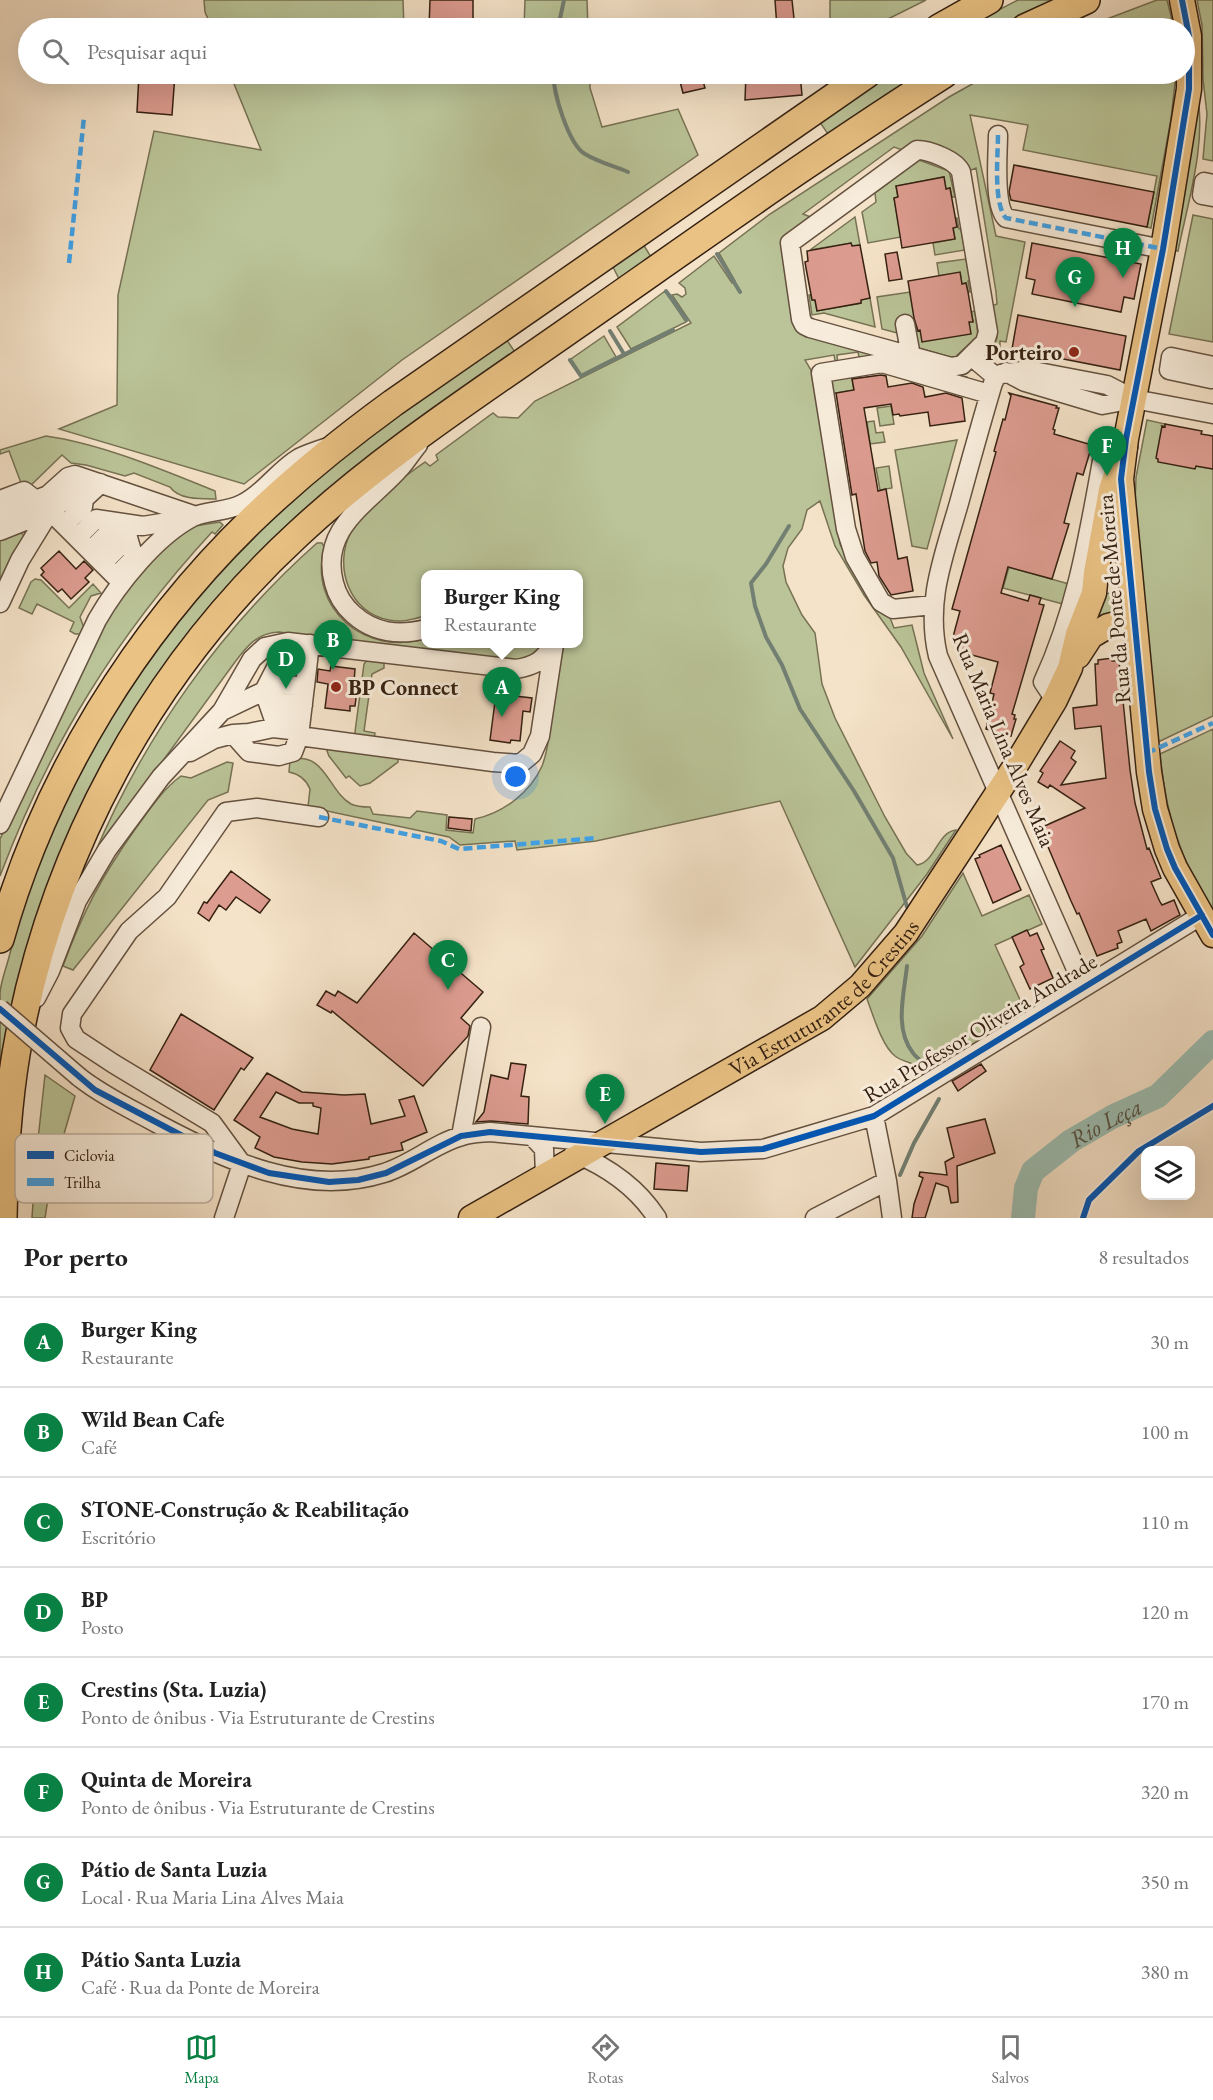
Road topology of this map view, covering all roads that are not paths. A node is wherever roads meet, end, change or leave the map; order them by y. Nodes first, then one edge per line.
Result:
1 (959, 0) edge
2 (989, 0) edge
3 (1086, 0) edge
4 (929, 18) edge
5 (957, 18) edge
6 (1047, 18) edge
7 (853, 84) edge
8 (929, 84) edge
9 (1189, 84) edge
10 (998, 135) dead end
11 (1213, 184) edge
12 (1213, 197) edge
13 (1163, 249) junction
14 (905, 324) dead end
15 (911, 356) junction
16 (970, 356) junction
17 (997, 381) junction
18 (1134, 399) junction
19 (1213, 414) edge
20 (430, 429) junction
21 (342, 441) junction
22 (1126, 443) junction
23 (100, 483) junction
24 (0, 500) edge
25 (0, 514) edge
26 (196, 516) junction
27 (124, 524) junction
28 (0, 531) edge
29 (83, 544) junction
30 (1094, 593) junction
31 (0, 603) edge
32 (933, 605) junction
33 (1133, 608) junction
34 (421, 630) edge
35 (1095, 633) junction
36 (550, 648) edge
37 (552, 648) edge
38 (1137, 653) junction
39 (1070, 668) junction
40 (264, 691) junction
41 (1055, 700) junction
42 (303, 702) junction
43 (222, 711) junction
44 (241, 734) junction
45 (161, 777) junction
46 (998, 793) junction
47 (319, 817) dead end
48 (0, 824) edge
49 (1207, 925) edge
50 (0, 939) edge
51 (1084, 987) junction
52 (0, 1009) edge
53 (21, 1027) junction
54 (481, 1027) dead end
55 (874, 1116) junction
56 (178, 1134) edge
57 (461, 1136) junction
58 (533, 1137) junction
59 (601, 1143) junction
60 (213, 1152) edge
61 (579, 1156) junction
62 (242, 1164) junction
63 (545, 1175) junction
64 (887, 1181) junction
65 (3, 1218) edge
66 (224, 1218) edge
67 (471, 1218) edge
68 (657, 1218) edge
69 (815, 1218) edge
70 (892, 1218) edge

1 - 4 highway
2 - 5 highway
3 - 6 highway
7 - 21 highway
8 - 20 highway
9 - 13 main road, Rua da Ponte de Moreira
10 - 13 street
11 - 12 street
13 - 18 main road, Rua da Ponte de Moreira
14 - 15 street
15 - 16 street
15 - 16 street
16 - 17 street
17 - 18 street
17 - 32 street, Rua Maria Lina Alves Maia
17 - 32 street
18 - 19 street
18 - 22 main road, Rua da Ponte de Moreira
20 - 34 street
20 - 53 highway
21 - 26 street
21 - 50 highway
22 - 30 main road, Via Estruturante de Crestins
22 - 33 main road, Rua da Ponte de Moreira
22 - 41 street
23 - 26 street
23 - 29 street
23 - 29 street
24 - 29 street
25 - 29 street
26 - 27 street
26 - 29 street
27 - 29 street
27 - 29 street
27 - 29 street
28 - 29 street
29 - 31 street
29 - 48 street
30 - 33 main road
30 - 39 main road, Via Estruturante de Crestins
32 - 46 street, Rua Maria Lina Alves Maia
33 - 35 main road
33 - 38 main road, Rua da Ponte de Moreira
35 - 38 main road
35 - 39 main road, Via Estruturante de Crestins
36 - 42 street
37 - 42 street
38 - 49 main road, Rua da Ponte de Moreira
39 - 41 main road, Via Estruturante de Crestins
40 - 42 street
40 - 42 street
40 - 42 street
40 - 43 street
41 - 46 main road, Via Estruturante de Crestins
42 - 43 street
42 - 44 street
42 - 44 street
43 - 45 street
44 - 45 street
45 - 53 street
46 - 51 street, Rua Maria Lina Alves Maia
46 - 59 main road, Via Estruturante de Crestins
47 - 62 street
49 - 51 street, Rua Professor Oliveira Andrade
51 - 55 street, Rua Professor Oliveira Andrade
52 - 56 street, Rua Professor Oliveira Andrade, bridge
53 - 65 highway
54 - 57 street
55 - 59 street, Rua Professor Oliveira Andrade
55 - 64 street
57 - 58 street, Rua Professor Oliveira Andrade
57 - 62 street, Rua Professor Oliveira Andrade
58 - 59 street, Rua Professor Oliveira Andrade
58 - 61 street, Rua Professor Oliveira Andrade
58 - 63 street
59 - 61 main road, Via Estruturante de Crestins
60 - 62 street, Rua Professor Oliveira Andrade, bridge
61 - 63 main road, Via Estruturante de Crestins
61 - 68 street, Rua Professor Oliveira Andrade
62 - 66 street
63 - 67 main road, Via Estruturante de Crestins
64 - 69 street
64 - 70 street

